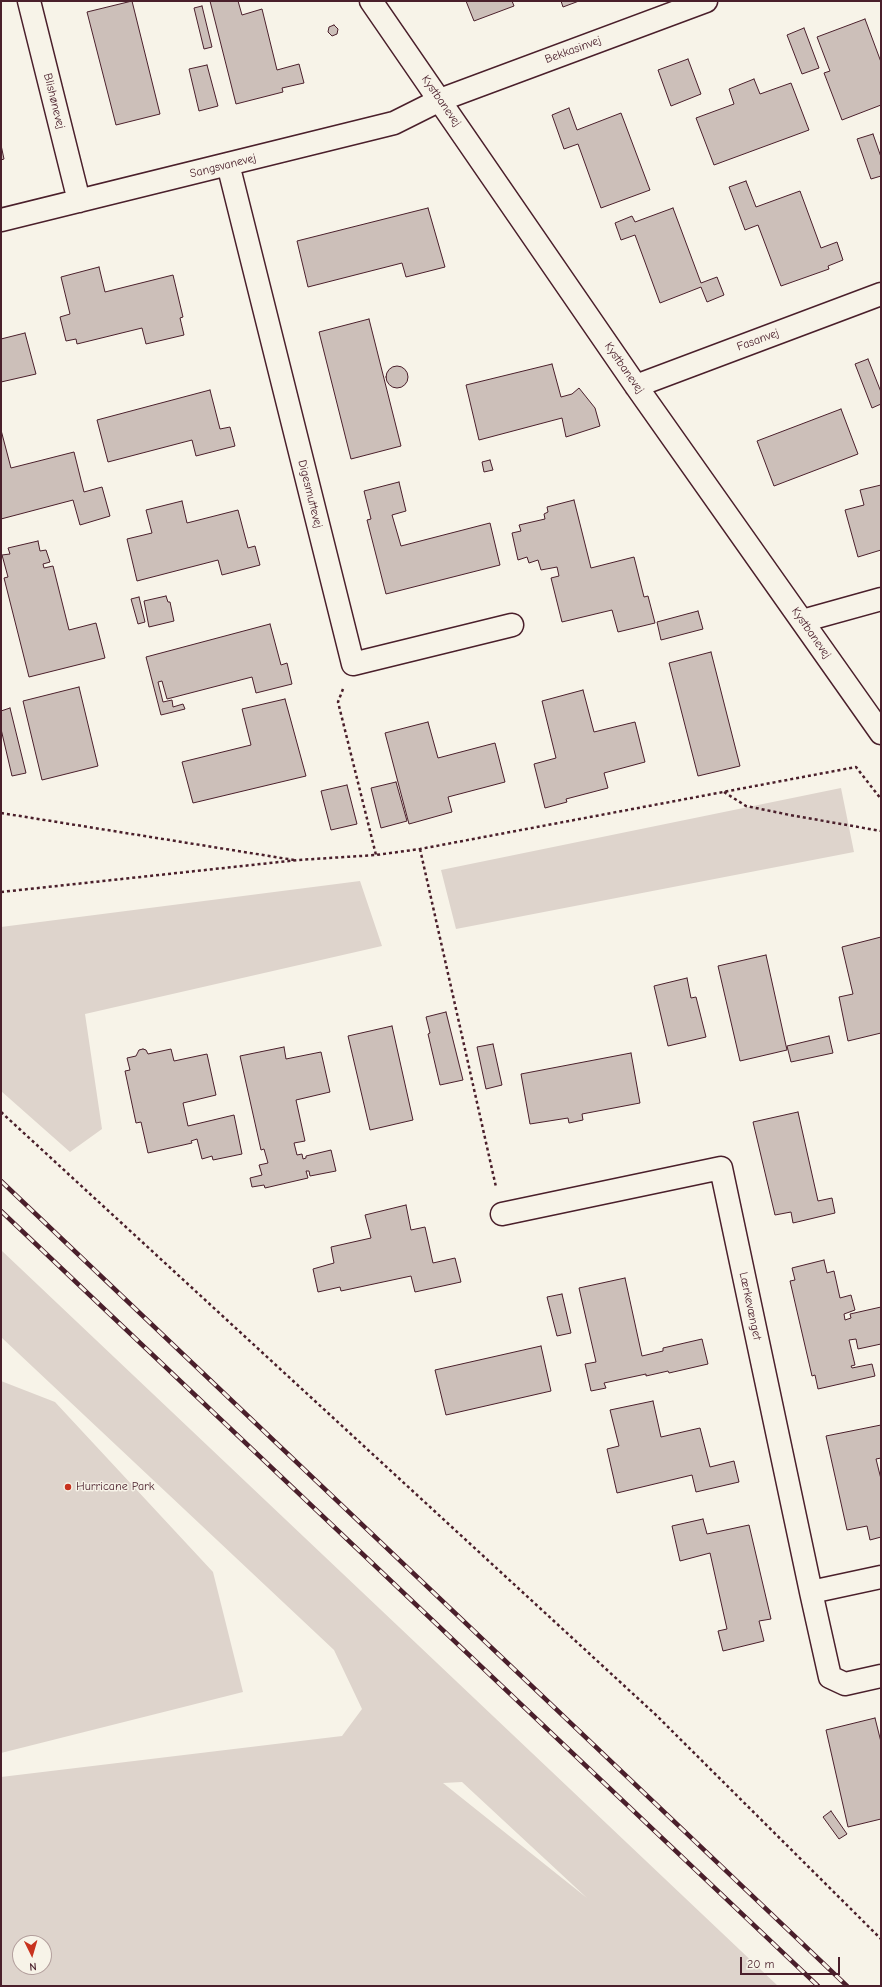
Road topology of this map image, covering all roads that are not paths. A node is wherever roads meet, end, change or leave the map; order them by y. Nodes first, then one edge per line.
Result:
1 (29, 1) edge
2 (371, 1) edge
3 (706, 1) edge
4 (440, 100) junction
5 (228, 164) junction
6 (79, 201) junction
7 (1, 220) edge
8 (881, 294) edge
9 (636, 386) junction
10 (881, 599) edge
11 (802, 621) junction
12 (512, 625) dead end
13 (881, 733) edge
14 (502, 1214) road end
15 (881, 1577) edge
16 (811, 1592) junction
17 (881, 1676) edge

1 - 6 street, Blishønevej
2 - 4 street, Kystbanevej
3 - 4 street, Bekkasinvej
4 - 5 street, Sangsvanevej
4 - 9 street, Kystbanevej
5 - 6 street, Sangsvanevej
5 - 12 street, Digesmuttevej
6 - 7 street, Sangsvanevej
8 - 9 street, Fasanvej
9 - 11 street, Kystbanevej
10 - 11 street
11 - 13 street, Kystbanevej
14 - 16 street, Lærkevænget
15 - 16 street
16 - 17 street

